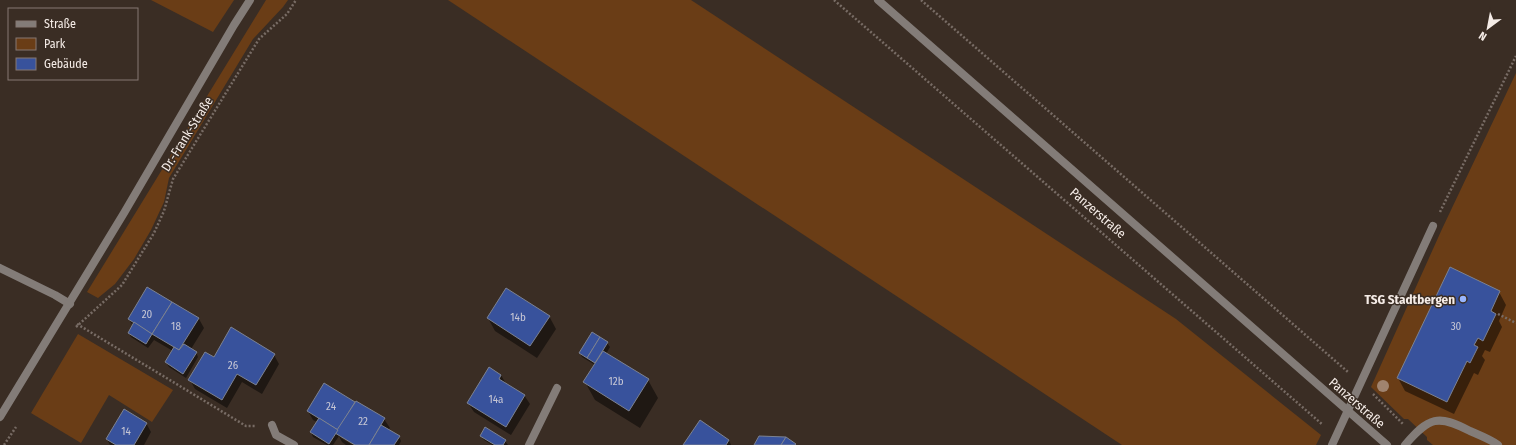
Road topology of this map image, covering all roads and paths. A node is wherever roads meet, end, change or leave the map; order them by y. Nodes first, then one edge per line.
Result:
1 (250, 0) edge
2 (296, 0) edge
3 (834, 0) edge
4 (878, 0) edge
5 (921, 0) edge
6 (1516, 56) edge
7 (1433, 226) joint
8 (0, 268) edge
9 (70, 304) junction
10 (1498, 314) dead end
11 (63, 315) junction
12 (1516, 322) edge
13 (78, 324) junction
14 (74, 331) dead end
15 (1361, 382) junction
16 (557, 388) dead end
17 (1348, 412) junction
18 (0, 417) edge
19 (17, 425) dead end
20 (272, 425) joint
21 (1414, 435) junction
22 (1336, 436) junction
23 (4, 445) edge
24 (294, 445) edge
25 (528, 445) edge
26 (1332, 445) edge
27 (1387, 445) edge
28 (1405, 445) edge
29 (1498, 445) edge

1 - 9 street, Dr.-Frank-Straße
2 - 13 path, Dr.-Frank-Straße
3 - 22 path, Panzerstraße
4 - 17 street, Panzerstraße
5 - 15 path, Panzerstraße
6 - 7 path
7 - 15 street
8 - 9 street
9 - 11 street, Dr.-Frank-Straße
10 - 12 path
11 - 13 path
11 - 18 street, Dr.-Frank-Straße
13 - 14 path, Dr.-Frank-Straße
13 - 20 path
15 - 17 street
15 - 21 path, Panzerstraße
16 - 25 street
17 - 22 street
17 - 27 street, Panzerstraße
19 - 23 path
20 - 24 street
21 - 28 street
21 - 29 street
22 - 26 street

